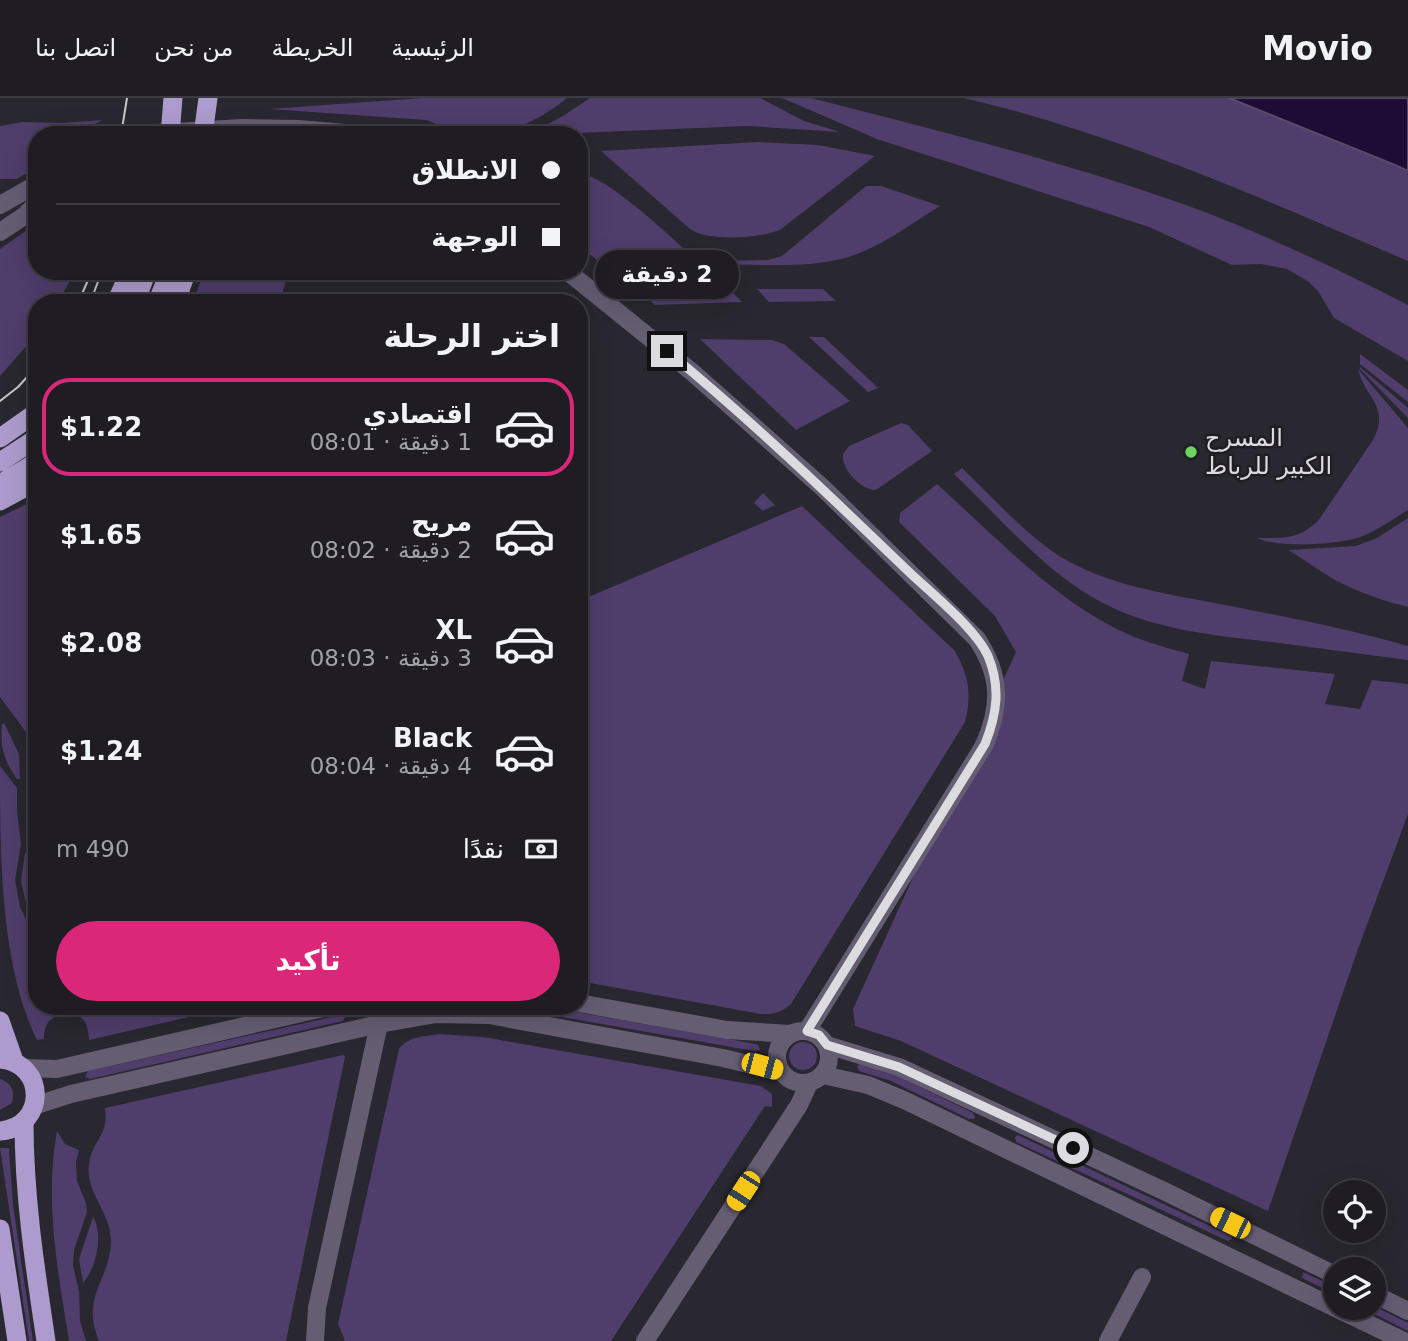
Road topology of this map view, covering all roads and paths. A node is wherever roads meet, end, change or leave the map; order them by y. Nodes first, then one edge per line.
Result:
1 (173, 98) edge
2 (208, 98) edge
3 (171, 126) edge
4 (204, 126) edge
5 (28, 189) edge
6 (0, 205) edge
7 (28, 212) edge
8 (0, 232) edge
9 (175, 280) edge
10 (578, 280) edge
11 (164, 294) edge
12 (28, 418) edge
13 (0, 438) edge
14 (28, 444) edge
15 (0, 462) edge
16 (28, 467) edge
17 (0, 484) edge
18 (28, 486) edge
19 (0, 501) edge
20 (588, 1005) edge
21 (293, 1015) edge
22 (378, 1015) edge
23 (489, 1015) edge
24 (0, 1021) edge
25 (799, 1032) junction
26 (827, 1045) junction
27 (13, 1063) edge
28 (781, 1072) junction
29 (816, 1079) junction
30 (29, 1114) junction
31 (1004, 1116) junction
32 (0, 1131) edge
33 (991, 1142) junction
34 (0, 1229) edge
35 (1273, 1245) junction
36 (1323, 1269) edge
37 (1261, 1272) junction
38 (1142, 1278) dead end
39 (1386, 1300) edge
40 (1408, 1311) edge
41 (18, 1341) edge
42 (46, 1341) edge
43 (315, 1341) edge
44 (645, 1341) edge
45 (1108, 1341) edge
46 (1404, 1341) edge

1 - 3 highway
2 - 4 highway
5 - 6 street
7 - 8 street
9 - 11 highway
10 - 25 street
12 - 13 highway
14 - 15 highway
16 - 17 highway
18 - 19 highway
20 - 25 street
21 - 27 street
22 - 30 street
22 - 43 street
23 - 28 street
24 - 27 highway
25 - 26 street
25 - 28 street
26 - 29 street
26 - 31 street
27 - 30 highway
28 - 29 street
29 - 33 street
29 - 44 street
30 - 32 highway
30 - 42 highway
31 - 33 street
31 - 35 street
33 - 37 street
34 - 41 highway
35 - 36 street
35 - 37 street
37 - 46 street
38 - 45 street
39 - 40 street

